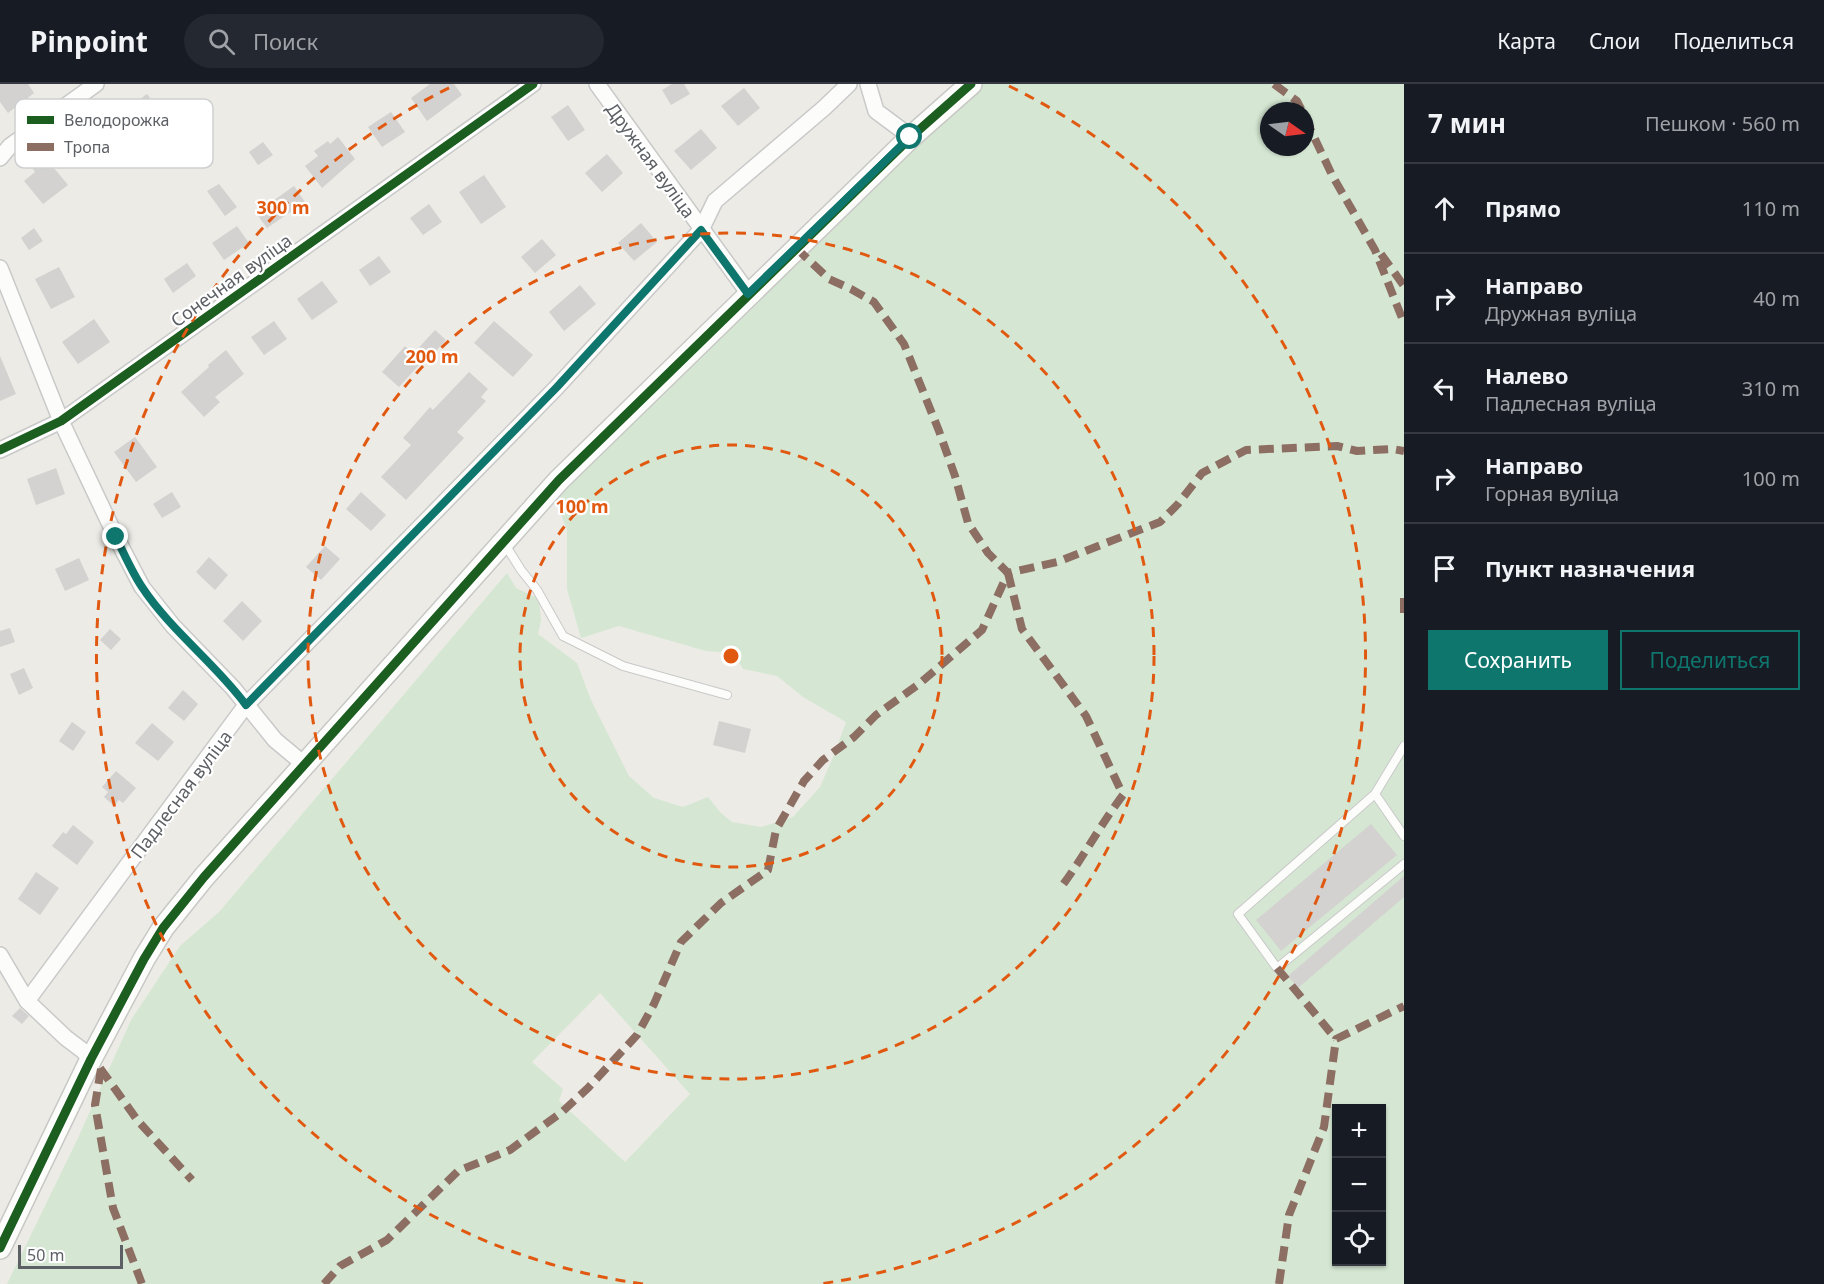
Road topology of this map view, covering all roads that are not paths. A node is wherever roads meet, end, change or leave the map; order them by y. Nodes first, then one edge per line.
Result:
1 (96, 84) edge
2 (533, 84) edge
3 (597, 84) edge
4 (849, 84) edge
5 (868, 84) edge
6 (971, 84) edge
7 (75, 99) edge
8 (910, 137) junction
9 (15, 142) edge
10 (0, 158) edge
11 (701, 230) junction
12 (0, 268) edge
13 (748, 294) junction
14 (61, 421) junction
15 (0, 450) edge
16 (504, 541) junction
17 (727, 695) dead end
18 (246, 705) junction
19 (1404, 746) edge
20 (305, 765) junction
21 (1375, 794) junction
22 (1404, 836) edge
23 (1404, 864) edge
24 (0, 955) edge
25 (27, 1001) junction
26 (91, 1059) junction
27 (0, 1248) edge

1 - 7 street
2 - 14 street, Сонечная вуліца
3 - 11 street, Дружная вуліца
4 - 11 street, Падлесная вуліца
5 - 8 street
6 - 8 street
8 - 13 street
9 - 10 street
11 - 13 street, Дружная вуліца
11 - 18 street, Падлесная вуліца
12 - 14 street
13 - 16 street
14 - 15 street, Сонечная вуліца
14 - 18 street
16 - 17 lane
16 - 20 street
18 - 20 street
18 - 25 street, Падлесная вуліца
19 - 21 lane
20 - 26 street
21 - 22 lane
21 - 23 lane
24 - 25 street
25 - 26 street
26 - 27 street

